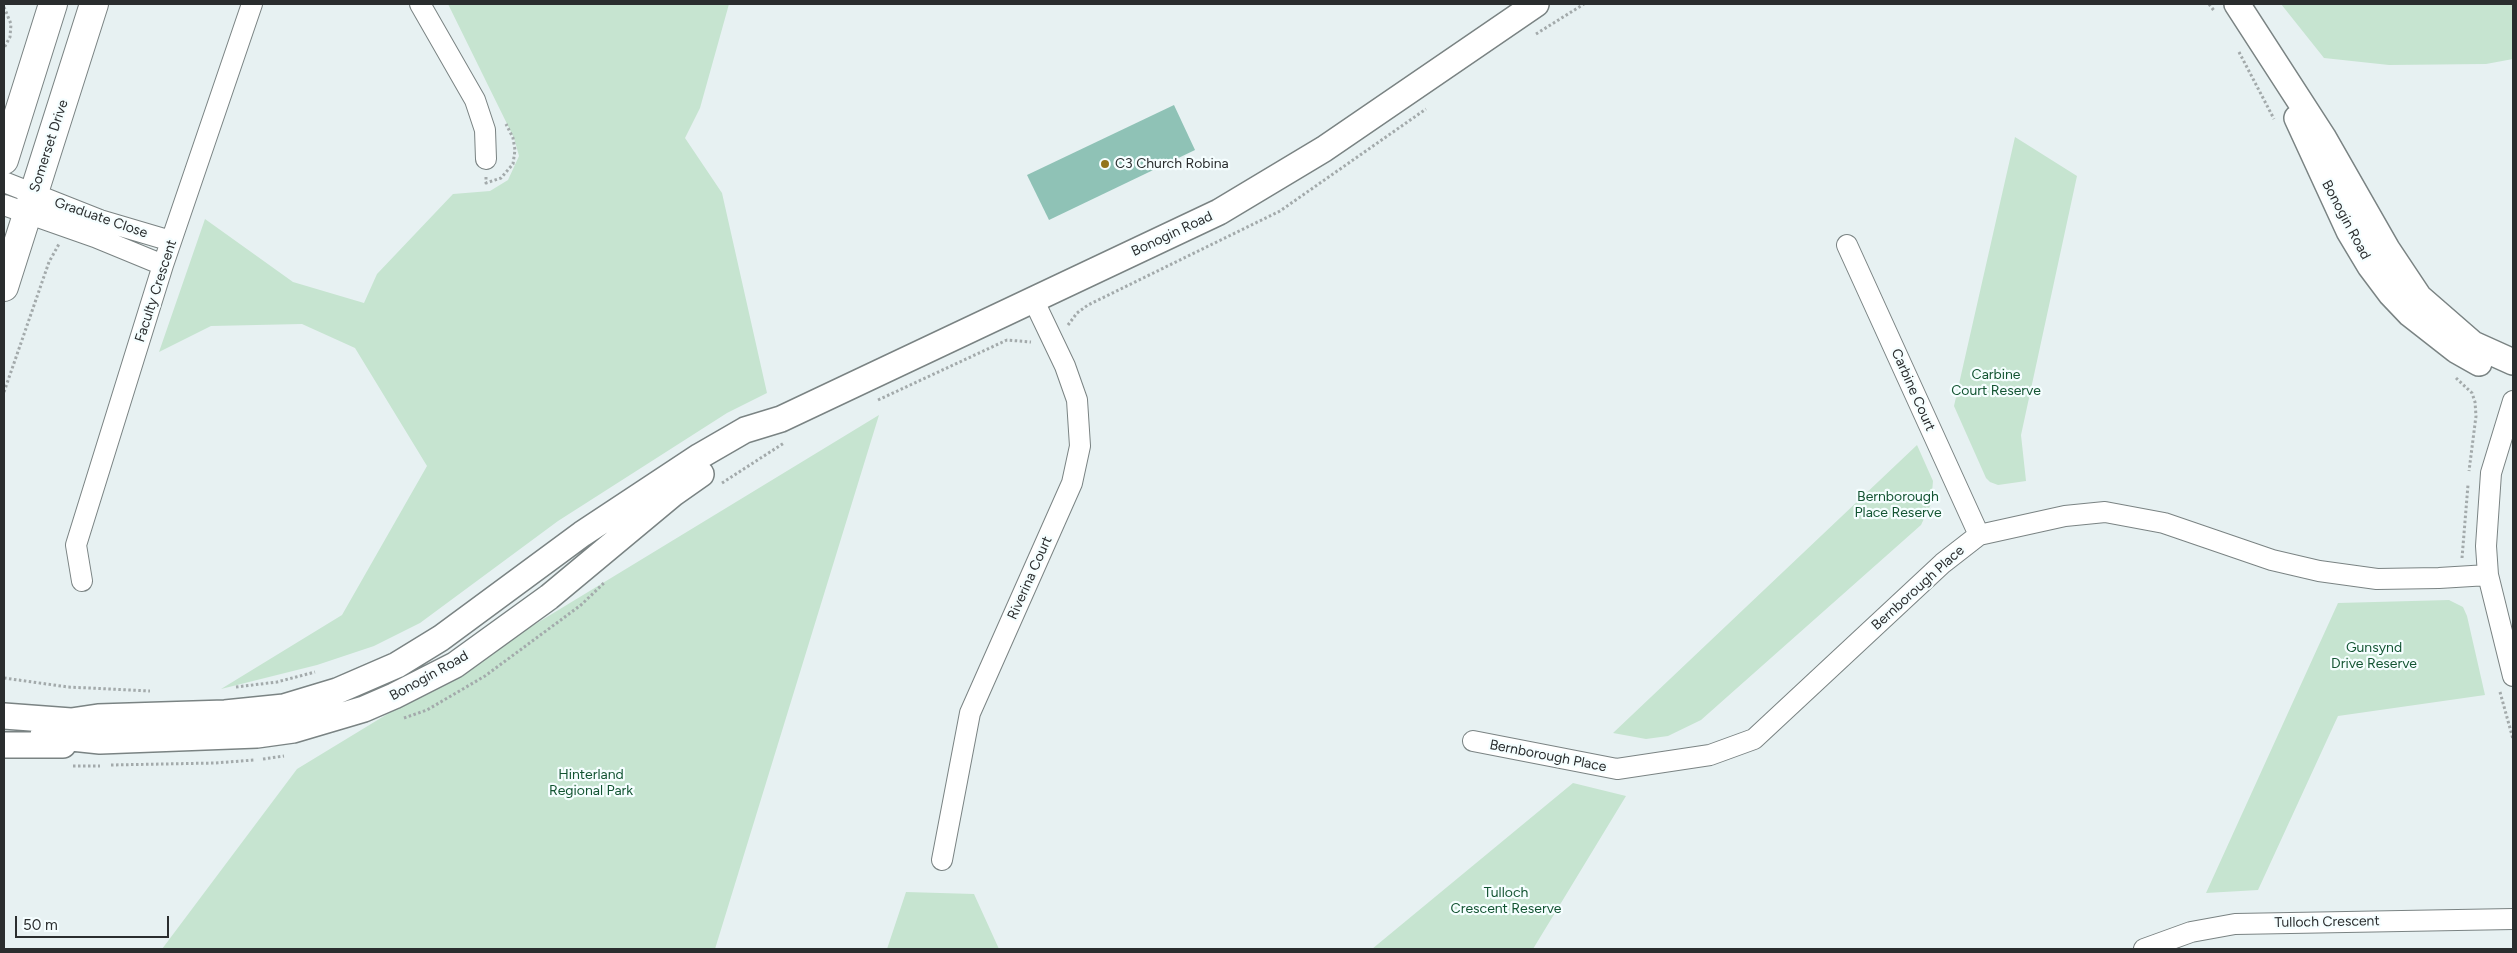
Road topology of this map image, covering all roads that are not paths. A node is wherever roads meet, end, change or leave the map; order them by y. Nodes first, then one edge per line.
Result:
1 (53, 4) edge
2 (252, 4) edge
3 (420, 4) edge
4 (1536, 4) edge
5 (2237, 4) edge
6 (90, 5) edge
7 (2273, 58) junction
8 (486, 159) dead end
9 (4, 160) edge
10 (4, 182) edge
11 (21, 204) edge
12 (171, 241) junction
13 (1847, 245) dead end
14 (163, 265) junction
15 (4, 287) edge
16 (1033, 299) junction
17 (2513, 362) edge
18 (2513, 379) edge
19 (2513, 401) edge
20 (781, 419) junction
21 (1978, 535) junction
22 (2488, 575) junction
23 (82, 581) dead end
24 (556, 591) junction
25 (397, 665) junction
26 (2513, 676) edge
27 (4, 704) edge
28 (4, 716) edge
29 (99, 729) junction
30 (4, 732) edge
31 (1473, 740) dead end
32 (4, 745) edge
33 (942, 860) dead end
34 (2513, 919) edge
35 (2144, 949) edge

1 - 9 main road
2 - 12 street, Faculty Crescent
3 - 8 street
4 - 16 street, Bonogin Road
5 - 7 street, Bonogin Road
6 - 11 main road, Somerset Drive
7 - 17 street, Bonogin Road
7 - 18 street, Bonogin Road
10 - 11 street, Graduate Close
11 - 12 street, Graduate Close
11 - 14 street, Graduate Close
11 - 15 main road, Somerset Drive
12 - 14 street, Faculty Crescent
13 - 21 street, Carbine Court
14 - 23 street, Faculty Crescent
16 - 20 street, Bonogin Road
16 - 33 street, Riverina Court
19 - 22 street
20 - 24 street, Bonogin Road
20 - 25 street, Bonogin Road
21 - 22 street, Bernborough Place
21 - 31 street, Bernborough Place
22 - 26 street
24 - 25 street
24 - 29 street, Bonogin Road
25 - 29 street, Bonogin Road
27 - 29 street
28 - 29 street, Bonogin Road
29 - 30 street, Bonogin Road
29 - 32 street
34 - 35 street, Tulloch Crescent

